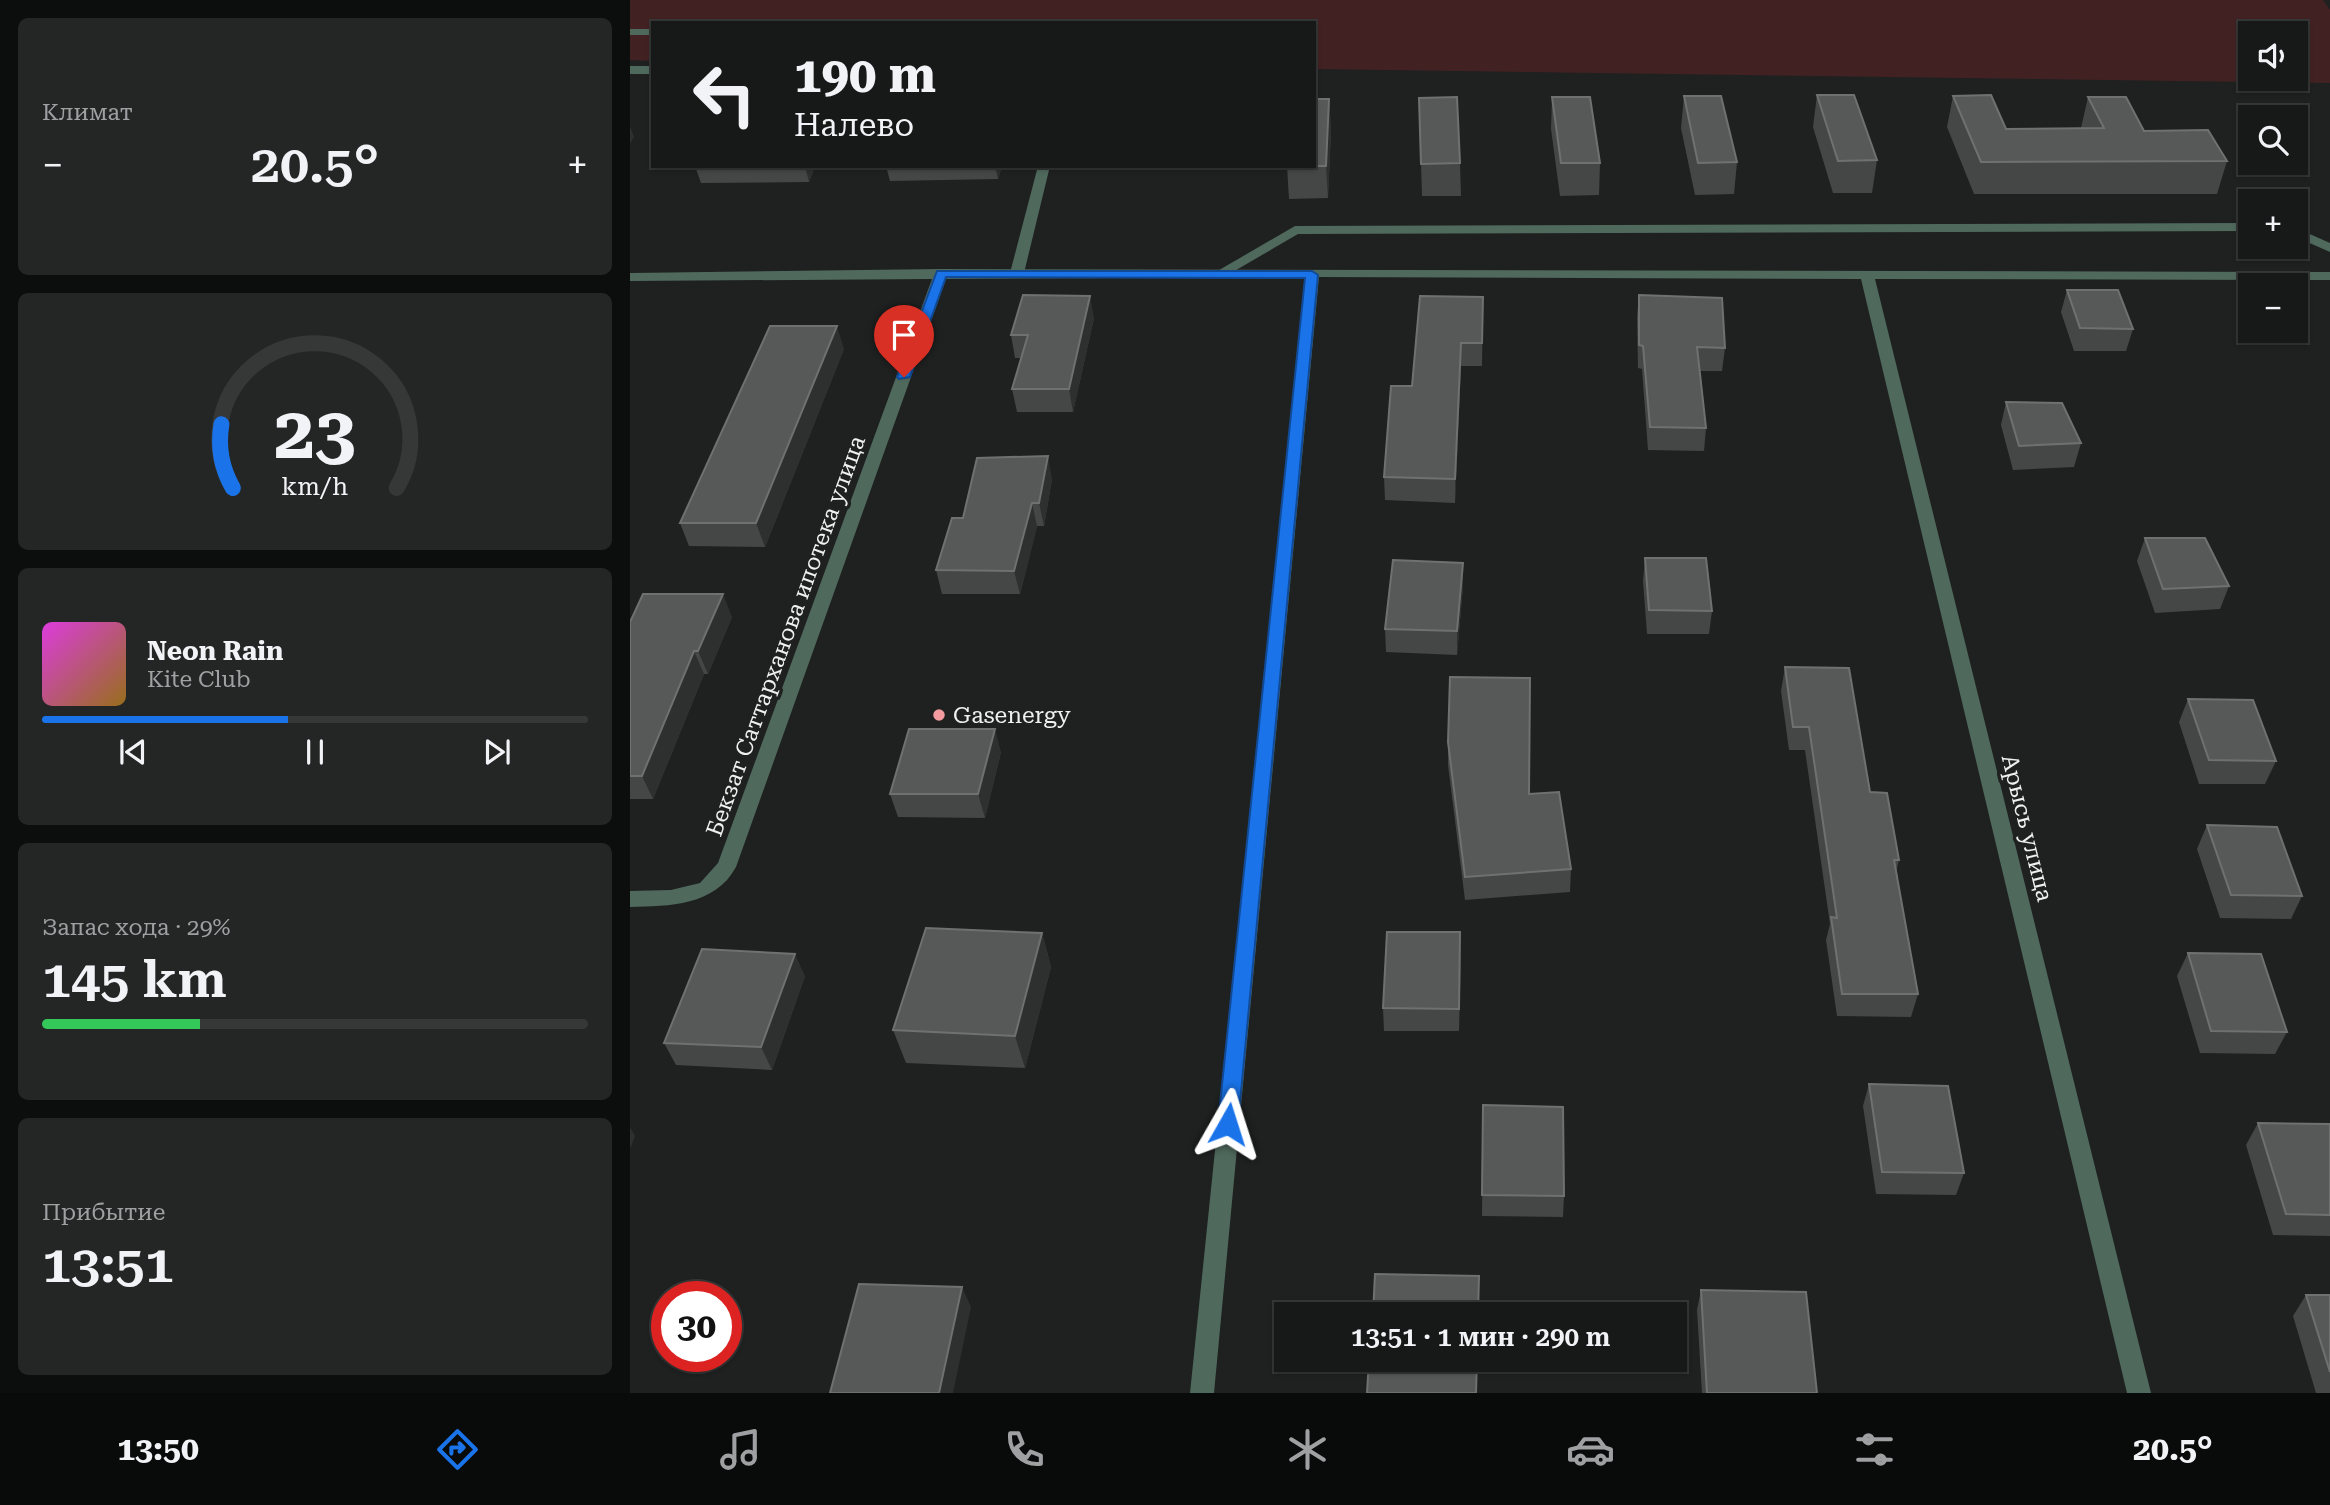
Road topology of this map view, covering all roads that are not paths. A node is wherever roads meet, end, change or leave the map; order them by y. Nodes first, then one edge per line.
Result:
1 (630, 32) edge
2 (651, 32) edge
3 (630, 70) edge
4 (651, 70) edge
5 (1043, 168) edge
6 (2238, 227) edge
7 (2308, 237) edge
8 (2330, 247) edge
9 (941, 273) junction
10 (1017, 273) junction
11 (1222, 273) junction
12 (1867, 274) junction
13 (1312, 275) junction
14 (2330, 276) edge
15 (630, 277) edge
16 (630, 899) edge
17 (1202, 1393) edge
18 (2139, 1393) edge

1 - 2 street
3 - 4 street
5 - 10 street
6 - 11 street
7 - 8 street
9 - 10 street
9 - 15 street
9 - 16 street, Бекзат Саттарханова ипотека улица
10 - 11 street
11 - 13 street
12 - 13 street
12 - 14 street
12 - 18 street, Арысь улица
13 - 17 street

